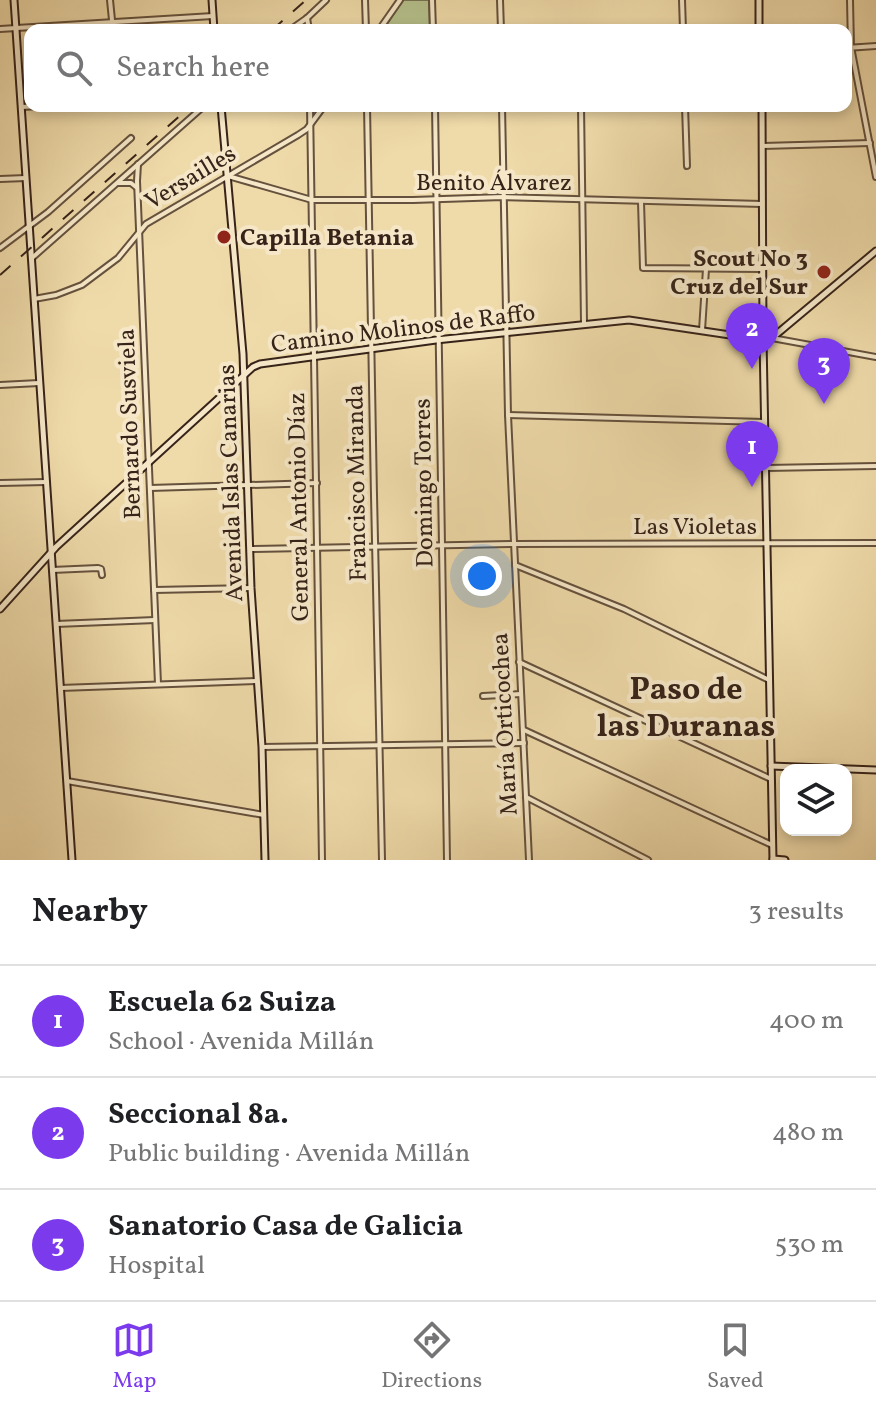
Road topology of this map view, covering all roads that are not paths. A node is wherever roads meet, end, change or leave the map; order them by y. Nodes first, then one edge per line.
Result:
1 (14, 0) edge
2 (110, 0) edge
3 (212, 0) edge
4 (326, 0) edge
5 (365, 0) edge
6 (400, 0) edge
7 (432, 0) edge
8 (500, 0) edge
9 (682, 0) edge
10 (759, 0) edge
11 (850, 0) edge
12 (213, 16) junction
13 (307, 18) junction
14 (112, 23) junction
15 (88, 24) edge
16 (214, 24) edge
17 (298, 24) edge
18 (308, 24) edge
19 (366, 24) edge
20 (383, 24) edge
21 (433, 24) edge
22 (501, 24) edge
23 (683, 24) edge
24 (759, 24) edge
25 (850, 24) edge
26 (16, 27) junction
27 (24, 27) edge
28 (0, 29) edge
29 (876, 46) edge
30 (852, 48) edge
31 (852, 62) edge
32 (22, 107) joint
33 (197, 112) edge
34 (222, 112) edge
35 (310, 112) edge
36 (320, 112) edge
37 (367, 112) edge
38 (435, 112) edge
39 (502, 112) edge
40 (581, 112) edge
41 (685, 112) edge
42 (762, 112) edge
43 (311, 124) junction
44 (131, 138) dead end
45 (870, 143) junction
46 (763, 146) junction
47 (138, 164) junction
48 (687, 166) dead end
49 (228, 176) junction
50 (876, 177) edge
51 (26, 178) junction
52 (0, 179) edge
53 (116, 183) junction
54 (137, 187) junction
55 (503, 197) junction
56 (436, 199) junction
57 (312, 200) junction
58 (368, 200) junction
59 (582, 200) junction
60 (641, 202) junction
61 (763, 204) junction
62 (29, 228) junction
63 (139, 232) junction
64 (0, 248) edge
65 (876, 251) edge
66 (32, 258) junction
67 (706, 269) junction
68 (763, 269) junction
69 (34, 299) junction
70 (584, 323) junction
71 (702, 330) junction
72 (506, 332) junction
73 (772, 338) junction
74 (763, 339) junction
75 (439, 340) junction
76 (372, 348) junction
77 (314, 356) junction
78 (876, 357) edge
79 (243, 374) junction
80 (39, 383) junction
81 (0, 385) edge
82 (508, 415) junction
83 (765, 422) junction
84 (149, 461) junction
85 (876, 466) edge
86 (766, 468) junction
87 (46, 482) junction
88 (0, 483) edge
89 (317, 483) junction
90 (248, 485) junction
91 (150, 488) junction
92 (876, 543) edge
93 (514, 544) junction
94 (767, 544) junction
95 (442, 546) junction
96 (374, 547) junction
97 (317, 548) junction
98 (250, 549) junction
99 (51, 552) junction
100 (515, 565) junction
101 (52, 570) junction
102 (102, 575) dead end
103 (251, 588) junction
104 (154, 590) junction
105 (0, 609) edge
106 (155, 620) junction
107 (56, 624) junction
108 (519, 662) junction
109 (769, 680) junction
110 (257, 681) junction
111 (158, 684) junction
112 (60, 688) junction
113 (521, 694) junction
114 (483, 696) dead end
115 (523, 730) junction
116 (524, 743) junction
117 (444, 744) junction
118 (379, 745) junction
119 (320, 746) junction
120 (262, 747) junction
121 (771, 766) junction
122 (876, 770) edge
123 (771, 779) junction
124 (67, 781) junction
125 (526, 797) junction
126 (264, 815) junction
127 (772, 845) junction
128 (72, 860) edge
129 (265, 860) edge
130 (322, 860) edge
131 (382, 860) edge
132 (447, 860) edge
133 (529, 860) edge
134 (647, 860) edge
135 (773, 860) edge
136 (785, 860) edge

1 - 26 street
2 - 14 street
3 - 12 street
4 - 13 street
5 - 19 street
6 - 20 street
7 - 21 street
8 - 22 street
9 - 23 street
10 - 24 street
11 - 25 street
12 - 14 street
12 - 16 street
13 - 17 street
13 - 18 street
14 - 15 street
26 - 27 street
26 - 28 street
26 - 32 street
29 - 30 street
31 - 45 street
32 - 51 street
33 - 47 street
34 - 49 street, Avenida Islas Canarias
35 - 43 street, General Antonio Díaz
36 - 43 street, Versailles
37 - 58 street, Francisco Miranda
38 - 56 street, Domingo Torres
39 - 55 street, María Orticochea
40 - 59 street
41 - 48 street
42 - 46 street
43 - 49 street, Versailles
43 - 57 street, General Antonio Díaz
44 - 62 street
45 - 46 street
45 - 50 street
46 - 61 street
47 - 53 street
47 - 54 street, Bernardo Susviela
49 - 57 street, Benito Álvarez
49 - 63 street, Versailles
49 - 79 street, Avenida Islas Canarias
51 - 52 street
51 - 62 street
53 - 54 street
53 - 66 street
54 - 63 street, Bernardo Susviela
55 - 56 street, Benito Álvarez
55 - 59 street, Benito Álvarez
55 - 72 street, María Orticochea
56 - 58 street, Benito Álvarez
56 - 75 street, Domingo Torres
57 - 58 street, Benito Álvarez
57 - 77 street, General Antonio Díaz
58 - 76 street, Francisco Miranda
59 - 60 street, Benito Álvarez
59 - 70 street
60 - 61 street, Benito Álvarez
60 - 67 street
61 - 68 street
62 - 64 street
62 - 66 street
63 - 69 street, Versailles
63 - 84 street, Bernardo Susviela
65 - 73 street
66 - 69 street
67 - 68 street
67 - 71 street
68 - 74 street
69 - 80 street
70 - 71 street, Camino Molinos de Raffo
70 - 72 street, Camino Molinos de Raffo
71 - 74 street, Camino Molinos de Raffo
72 - 75 street, Camino Molinos de Raffo
72 - 82 street, María Orticochea
73 - 74 street, Camino Molinos de Raffo
73 - 78 street
74 - 83 street
75 - 76 street, Camino Molinos de Raffo
75 - 95 street, Domingo Torres
76 - 77 street, Camino Molinos de Raffo
76 - 96 street, Francisco Miranda
77 - 79 street, Camino Molinos de Raffo
77 - 89 street, General Antonio Díaz
79 - 84 street, Camino Molinos de Raffo
79 - 90 street, Avenida Islas Canarias
80 - 81 street
80 - 87 street
82 - 83 street
82 - 93 street, María Orticochea
83 - 86 street
84 - 91 street, Bernardo Susviela
84 - 99 street, Camino Molinos de Raffo
85 - 86 street
86 - 94 street
87 - 88 street
87 - 99 street
89 - 90 street
89 - 97 street, General Antonio Díaz
90 - 91 street
90 - 98 street, Avenida Islas Canarias
91 - 104 street, Bernardo Susviela
92 - 94 street, Las Violetas
93 - 94 street, Las Violetas
93 - 95 street, Las Violetas
93 - 100 street, María Orticochea
94 - 109 street
95 - 96 street, Las Violetas
95 - 117 street, Domingo Torres
96 - 97 street, Las Violetas
96 - 118 street, Francisco Miranda
97 - 98 street, Las Violetas
97 - 119 street, General Antonio Díaz
98 - 103 street, Avenida Islas Canarias
99 - 101 street
99 - 105 street, Camino Molinos de Raffo
100 - 108 street, María Orticochea
100 - 109 street
101 - 102 street
101 - 107 street
103 - 104 street
103 - 110 street, Avenida Islas Canarias
104 - 106 street, Bernardo Susviela
106 - 107 street
106 - 111 street, Bernardo Susviela
107 - 112 street
108 - 113 street, María Orticochea
108 - 123 street
109 - 121 street
110 - 111 street
110 - 120 street, Avenida Islas Canarias
111 - 112 street
112 - 124 street
113 - 114 street
113 - 115 street, María Orticochea
115 - 116 street, María Orticochea
115 - 127 street
116 - 117 street
116 - 125 street, María Orticochea
117 - 118 street
117 - 132 street, Domingo Torres
118 - 119 street
118 - 131 street, Francisco Miranda
119 - 120 street
119 - 130 street, General Antonio Díaz
120 - 126 street, Avenida Islas Canarias
121 - 122 street
121 - 123 street
123 - 127 street
124 - 126 street
124 - 128 street
125 - 133 street, María Orticochea
125 - 134 street
126 - 129 street, Avenida Islas Canarias
127 - 135 street
135 - 136 street

